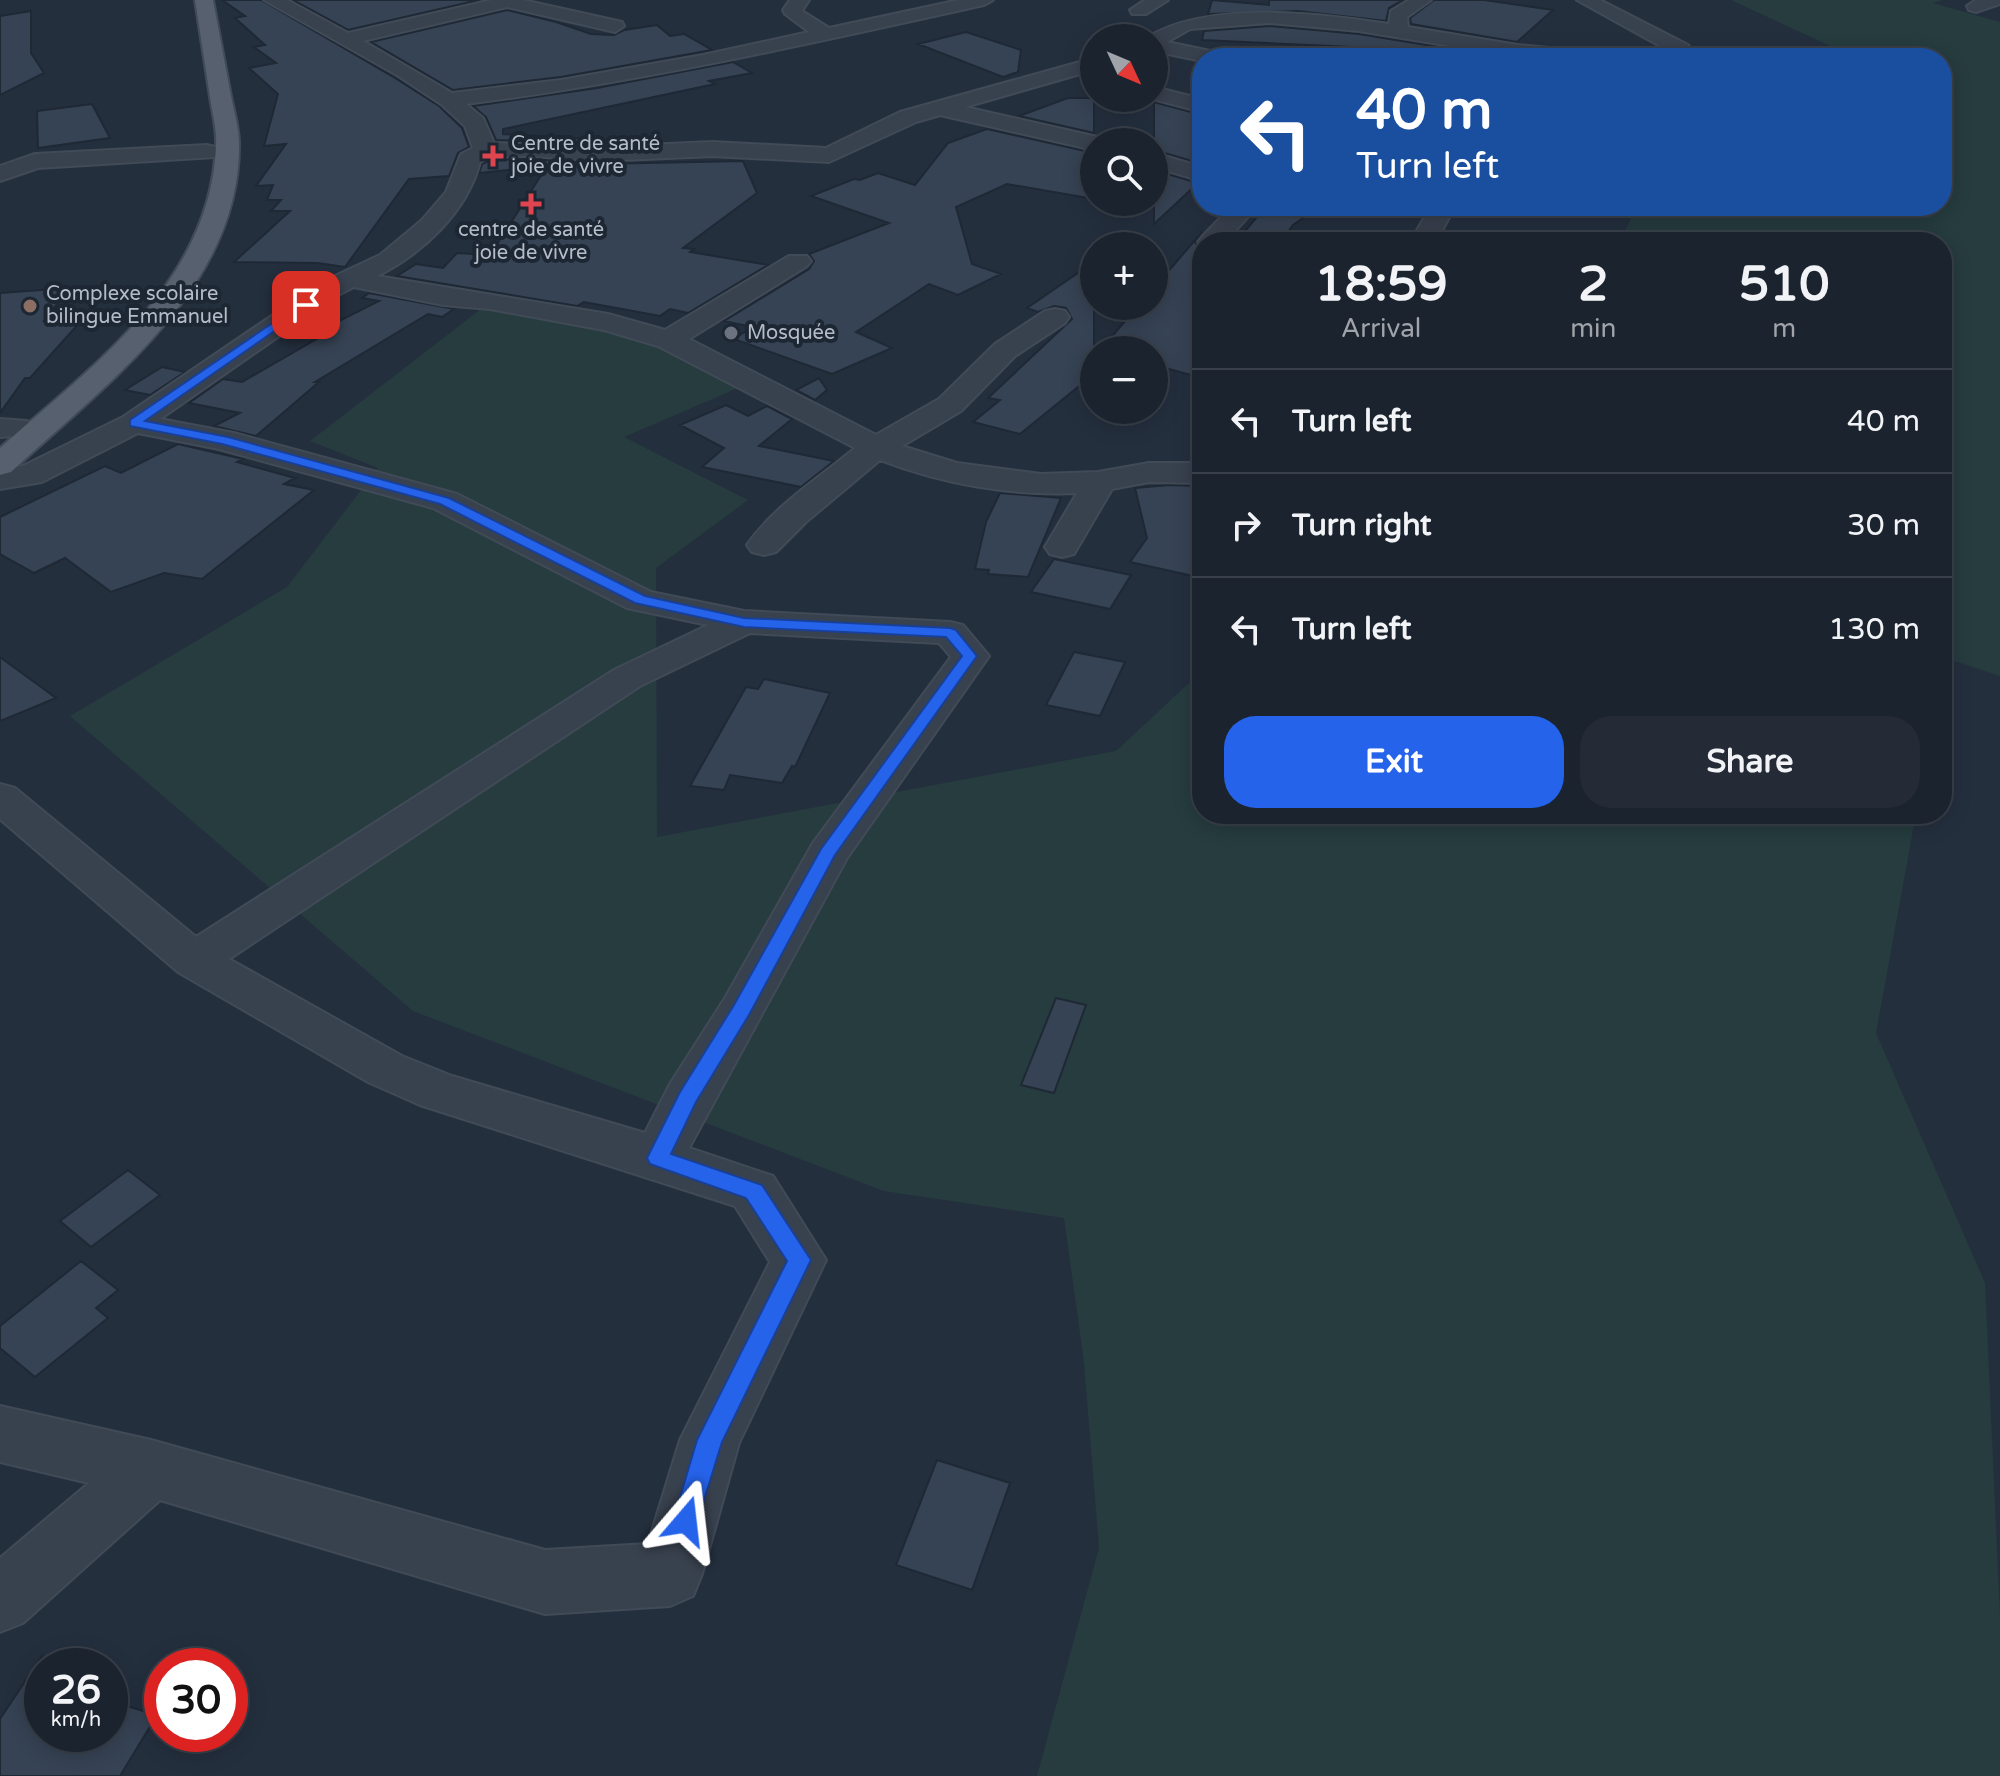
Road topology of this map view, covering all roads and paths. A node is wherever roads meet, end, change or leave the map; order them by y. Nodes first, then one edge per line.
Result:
1 (186, 0) edge
2 (204, 0) edge
3 (273, 0) edge
4 (800, 0) edge
5 (984, 0) edge
6 (1159, 0) edge
7 (1422, 0) edge
8 (1586, 0) edge
9 (1995, 0) edge
10 (508, 1) edge
11 (1976, 6) dead end
12 (1139, 10) dead end
13 (615, 26) dead end
14 (1398, 31) junction
15 (825, 34) junction
16 (1168, 35) edge
17 (347, 39) junction
18 (1168, 46) edge
19 (1500, 48) edge
20 (1679, 48) edge
21 (1192, 52) edge
22 (1080, 75) edge
23 (1168, 97) edge
24 (448, 100) junction
25 (1192, 103) edge
26 (937, 107) junction
27 (1080, 140) edge
28 (485, 150) junction
29 (207, 152) junction
30 (1168, 164) edge
31 (1192, 171) edge
32 (0, 174) edge
33 (1236, 216) edge
34 (1221, 232) edge
35 (798, 261) dead end
36 (349, 278) junction
37 (1055, 317) dead end
38 (668, 340) junction
39 (134, 423) junction
40 (5, 433) edge
41 (876, 447) junction
42 (0, 465) edge
43 (1192, 473) edge
44 (0, 479) edge
45 (1100, 482) junction
46 (764, 545) dead end
47 (1062, 547) dead end
48 (744, 622) junction
49 (0, 797) edge
50 (194, 960) junction
51 (658, 1158) junction
52 (0, 1434) edge
53 (151, 1469) junction
54 (0, 1600) edge

1 - 29 main road
2 - 42 main road
3 - 17 street
4 - 15 street
5 - 15 street
6 - 12 street
7 - 14 street
8 - 20 street
9 - 11 street
10 - 13 street
10 - 17 street
14 - 16 street
14 - 19 street
15 - 24 street
17 - 24 street
18 - 21 street
22 - 26 street
23 - 25 street
24 - 28 street
26 - 27 street
26 - 28 street
28 - 36 street
29 - 32 street
29 - 40 main road
30 - 31 street
33 - 34 street
35 - 38 street
36 - 38 street
36 - 39 street
37 - 41 street
38 - 41 street
39 - 44 street
39 - 48 street
41 - 45 street
41 - 46 street
43 - 45 street
45 - 47 street
48 - 50 street
48 - 51 street
49 - 50 street
50 - 51 street
51 - 53 street
52 - 53 street
53 - 54 street

